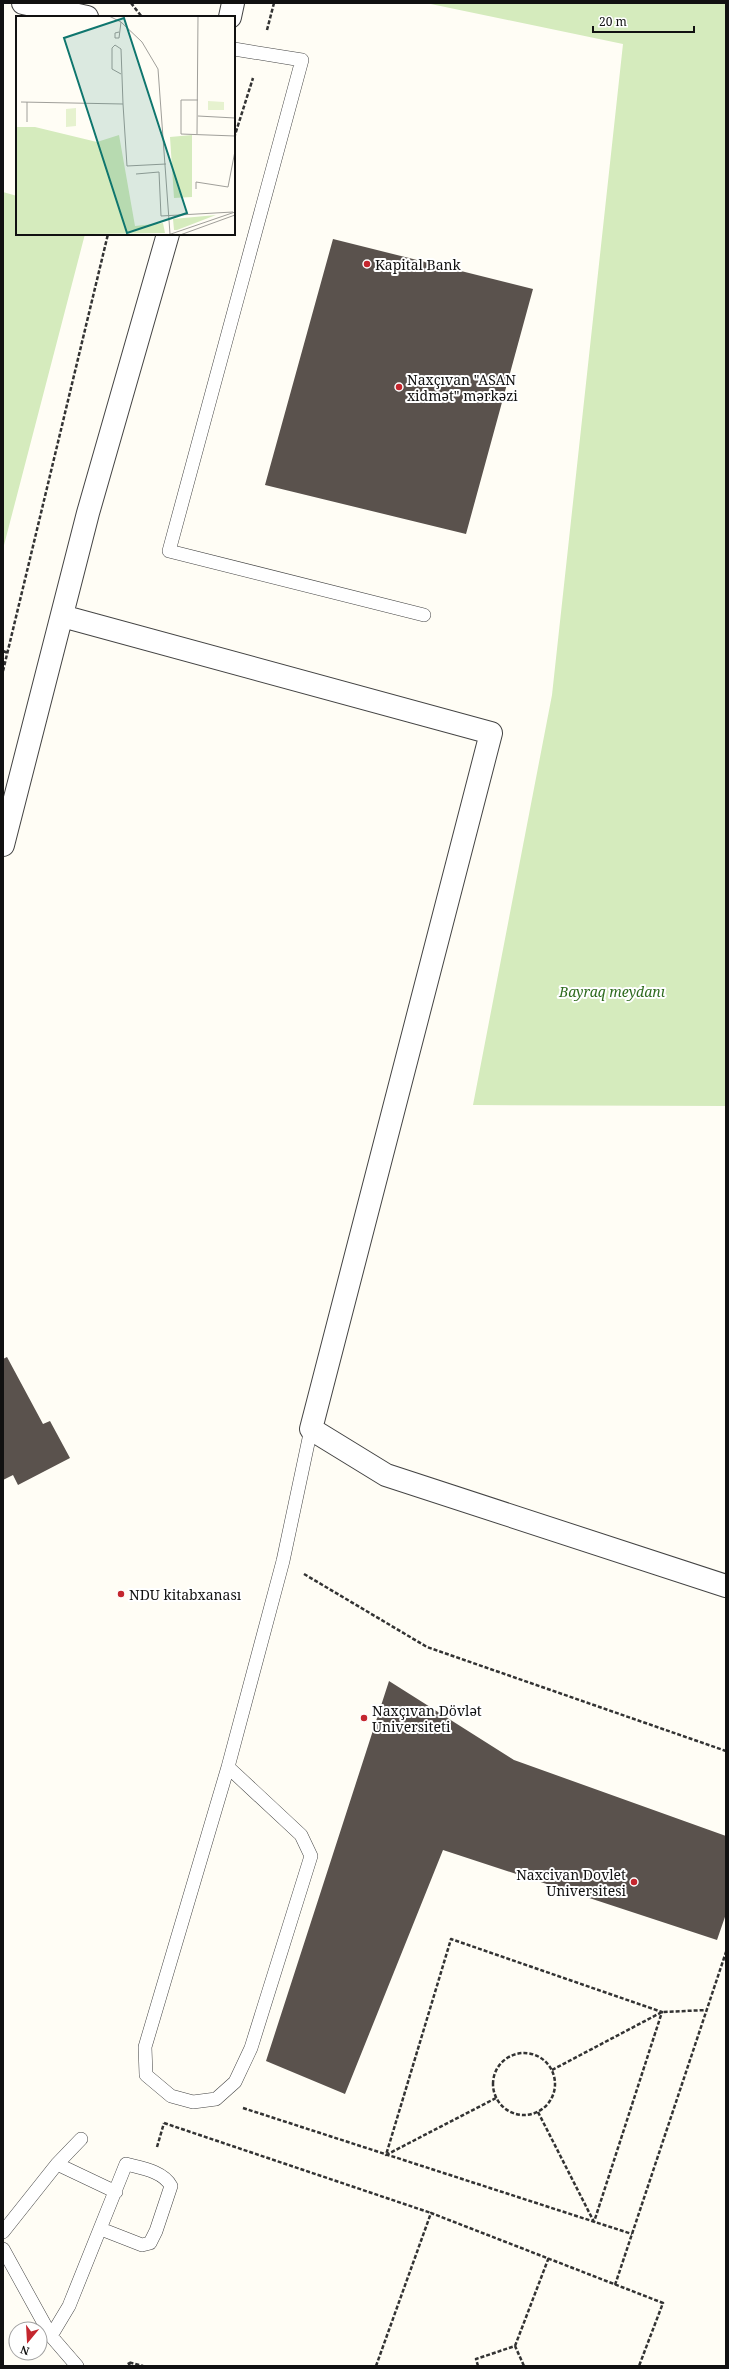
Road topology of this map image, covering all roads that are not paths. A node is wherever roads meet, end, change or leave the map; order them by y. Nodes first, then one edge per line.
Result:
1 (23, 3) edge
2 (233, 3) edge
3 (82, 16) edge
4 (230, 16) edge
5 (235, 49) edge
6 (168, 235) edge
7 (424, 615) dead end
8 (62, 616) junction
9 (3, 845) edge
10 (311, 1429) junction
11 (726, 1586) edge
12 (228, 1767) junction
13 (82, 2139) dead end
14 (57, 2164) junction
15 (116, 2192) junction
16 (101, 2229) junction
17 (3, 2232) edge
18 (3, 2249) edge
19 (51, 2336) junction
20 (77, 2366) edge

1 - 3 street
2 - 4 street
5 - 7 lane
6 - 8 street
8 - 9 street
8 - 10 street
10 - 11 street
10 - 12 lane
12 - 12 lane
13 - 14 lane
14 - 15 lane
14 - 17 lane
15 - 16 lane
15 - 16 lane
16 - 19 lane
18 - 19 lane
19 - 20 lane

